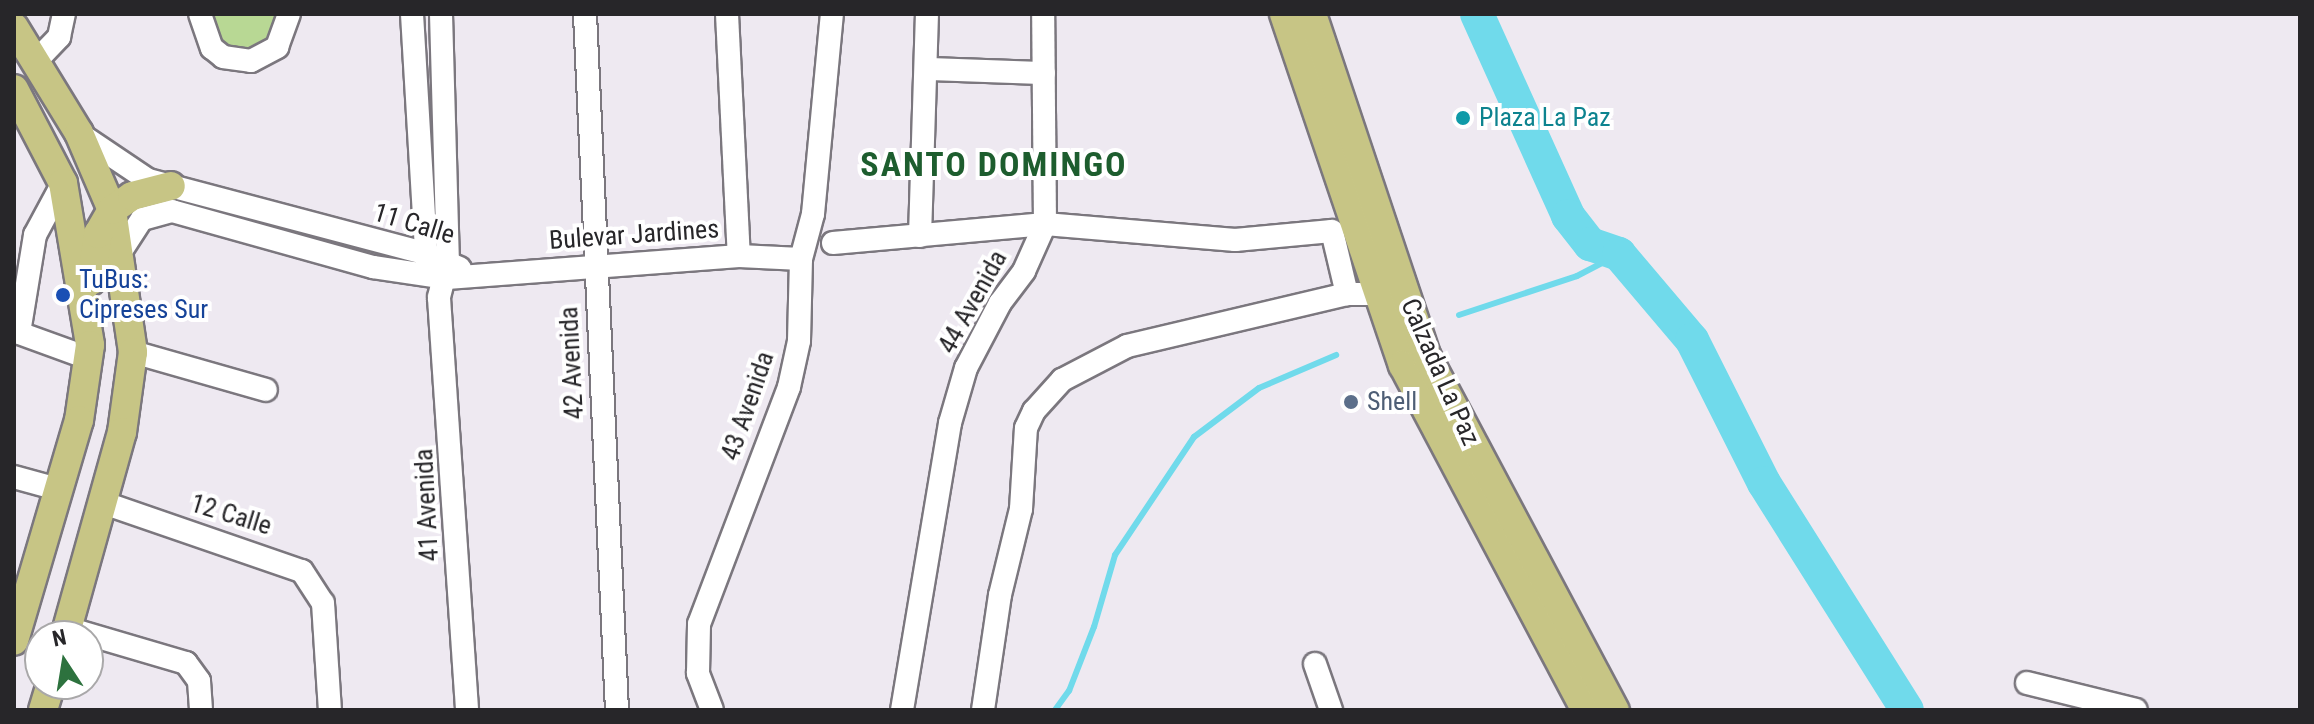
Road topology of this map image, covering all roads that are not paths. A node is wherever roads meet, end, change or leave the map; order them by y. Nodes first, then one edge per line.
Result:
1 (64, 14) edge
2 (200, 14) edge
3 (289, 14) edge
4 (412, 14) edge
5 (441, 14) edge
6 (585, 14) edge
7 (727, 14) edge
8 (832, 14) edge
9 (927, 14) edge
10 (1043, 14) edge
11 (1284, 14) edge
12 (1312, 14) edge
13 (22, 43) edge
14 (927, 69) junction
15 (1044, 73) junction
16 (14, 89) edge
17 (79, 133) junction
18 (63, 183) junction
19 (171, 186) junction
20 (112, 210) junction
21 (1045, 224) junction
22 (920, 236) junction
23 (833, 243) dead end
24 (121, 251) junction
25 (424, 253) junction
26 (739, 256) junction
27 (801, 259) junction
28 (595, 266) junction
29 (471, 275) joint
30 (441, 278) junction
31 (1347, 294) junction
32 (1377, 294) junction
33 (89, 313) junction
34 (133, 352) junction
35 (88, 358) junction
36 (266, 390) dead end
37 (14, 477) edge
38 (58, 489) junction
39 (104, 503) junction
40 (43, 543) junction
41 (88, 555) junction
42 (18, 613) edge
43 (69, 620) edge
44 (14, 641) edge
45 (104, 642) edge
46 (1315, 664) dead end
47 (2027, 683) dead end
48 (201, 710) edge
49 (330, 710) edge
50 (467, 710) edge
51 (617, 710) edge
52 (712, 710) edge
53 (902, 710) edge
54 (983, 710) edge
55 (1331, 710) edge
56 (1586, 710) edge
57 (1615, 710) edge
58 (2136, 710) edge

1 - 13 street
2 - 3 street
4 - 25 street
5 - 30 street, 41 Avenida
6 - 28 street, 42 Avenida
7 - 26 street
8 - 27 street, 43 Avenida
9 - 14 street
10 - 15 street, 44 Avenida
11 - 32 main road, Calzada La Paz
12 - 57 main road, Calzada La Paz
13 - 17 main road
14 - 15 street
14 - 22 street
15 - 21 street, 44 Avenida
16 - 18 main road
17 - 19 street, 11 Calle
17 - 20 main road
18 - 33 main road
18 - 35 street
19 - 20 main road
19 - 25 street, 11 Calle
20 - 24 main road
20 - 33 main road
21 - 22 street
21 - 31 street
21 - 53 street, 44 Avenida
22 - 23 street
24 - 30 street, 11 Calle
24 - 34 main road
25 - 30 street, 11 Calle
26 - 27 street, Bulevar Jardines
26 - 28 street, Bulevar Jardines
27 - 52 street, 43 Avenida
28 - 29 street, Bulevar Jardines
28 - 51 street, 42 Avenida
29 - 30 street, 11 Calle
30 - 50 street, 41 Avenida
31 - 32 street
31 - 54 street
32 - 56 main road, Calzada La Paz
33 - 35 main road
34 - 36 street
34 - 39 main road
35 - 38 main road
37 - 38 street
38 - 40 main road
39 - 41 main road
39 - 49 street, 12 Calle
40 - 41 main road
40 - 42 main road
41 - 43 main road
42 - 44 main road
45 - 48 street
46 - 55 street
47 - 58 street

